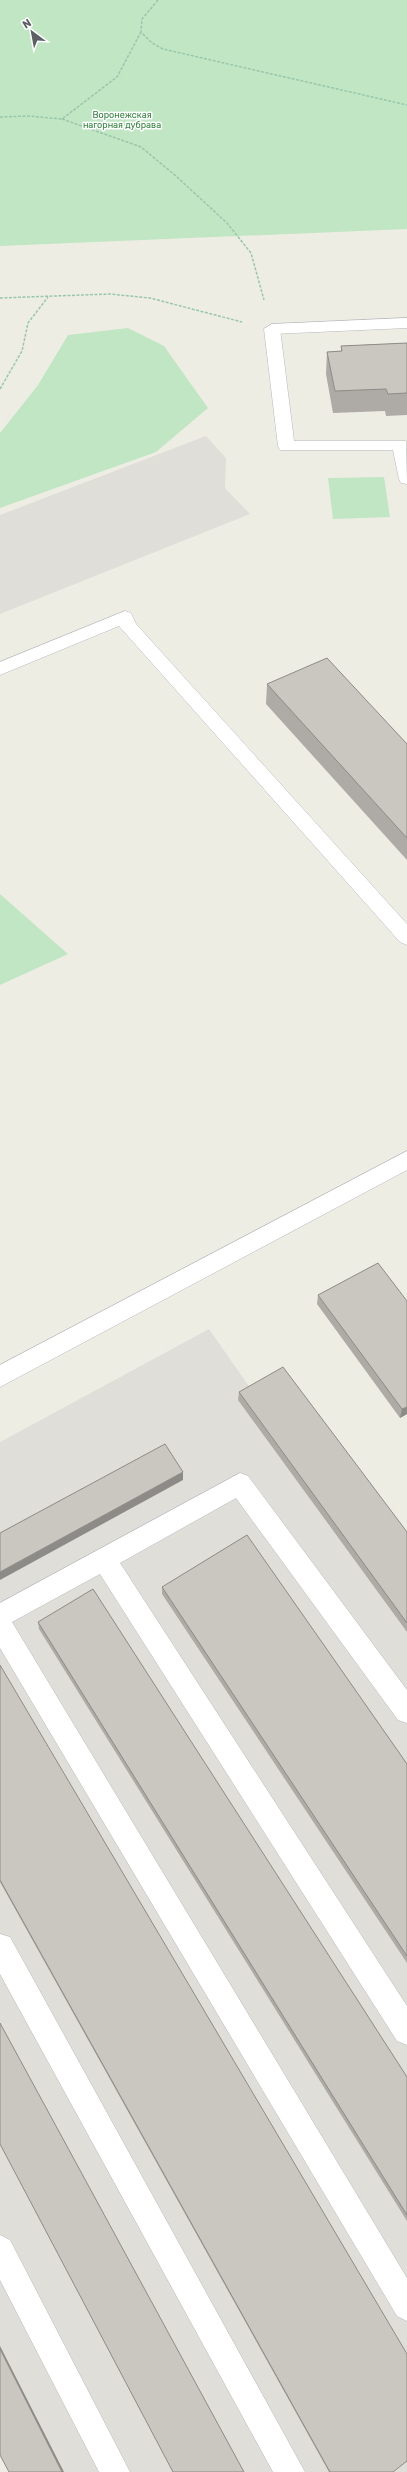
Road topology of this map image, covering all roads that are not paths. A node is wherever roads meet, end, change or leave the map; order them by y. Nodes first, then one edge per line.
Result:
1 (407, 323) edge
2 (407, 479) edge
3 (0, 669) edge
4 (407, 937) edge
5 (407, 1160) edge
6 (0, 1377) edge
7 (104, 1559) junction
8 (0, 1616) edge
9 (0, 1625) edge
10 (407, 1711) edge
11 (0, 1947) edge
12 (407, 2030) edge
13 (0, 2250) edge
14 (407, 2306) edge
15 (115, 2472) edge
16 (290, 2472) edge

1 - 2 street
3 - 4 street
5 - 6 street
7 - 8 street
7 - 10 street
7 - 12 street
9 - 14 street
11 - 16 street
13 - 15 street

